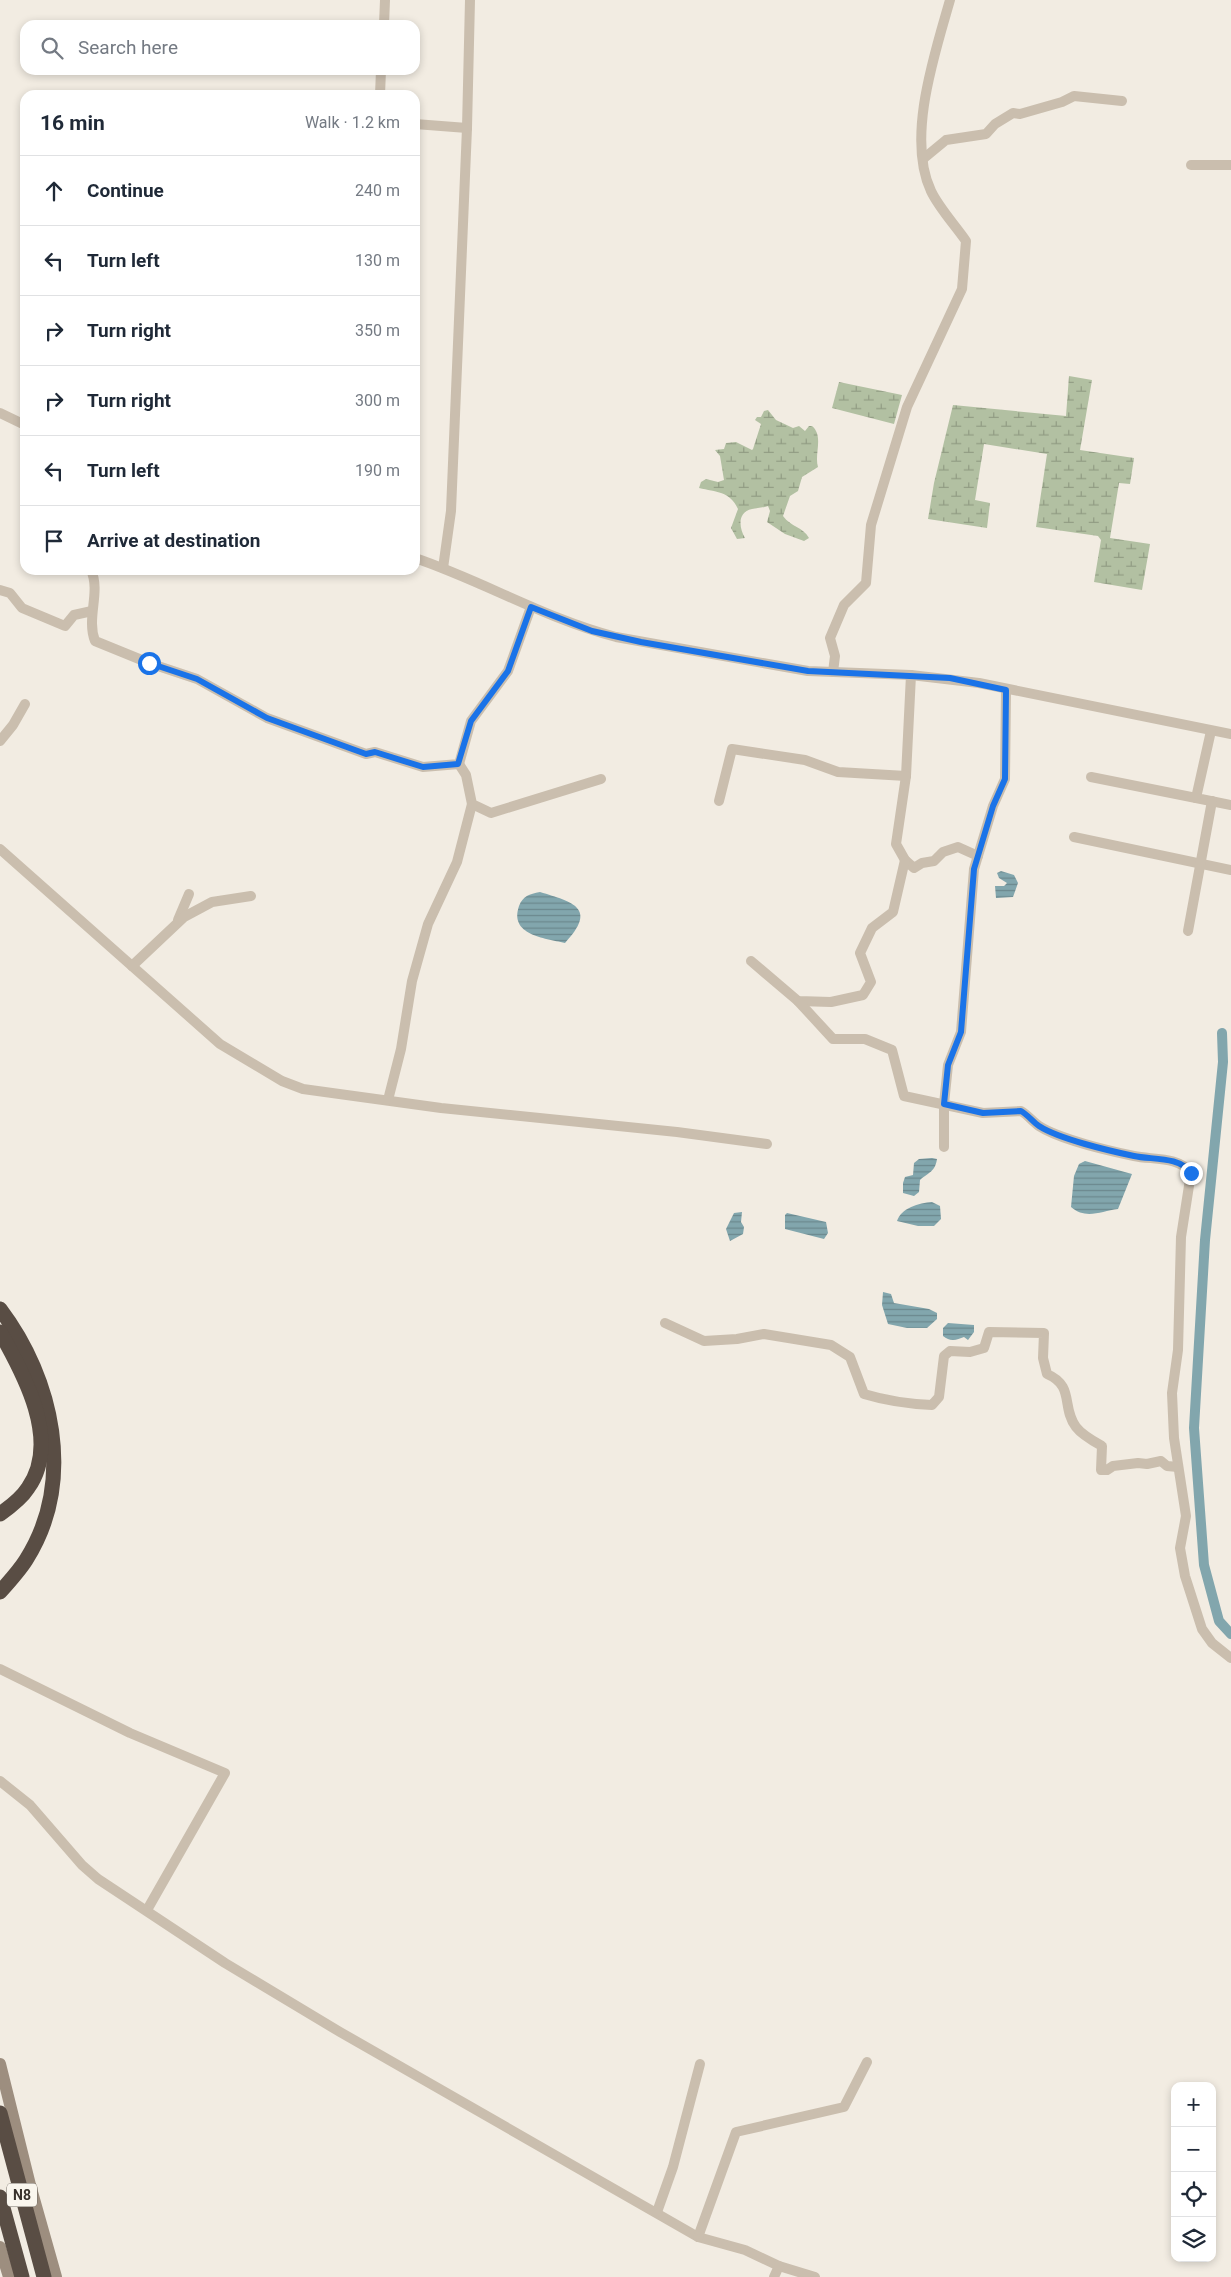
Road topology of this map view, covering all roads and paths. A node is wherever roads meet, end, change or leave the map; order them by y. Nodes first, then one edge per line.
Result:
1 (385, 0) edge
2 (470, 0) edge
3 (950, 0) edge
4 (384, 20) edge
5 (381, 75) edge
6 (380, 90) edge
7 (1122, 100) dead end
8 (420, 124) edge
9 (467, 128) junction
10 (923, 159) junction
11 (1191, 165) dead end
12 (1231, 165) edge
13 (0, 413) edge
14 (20, 423) edge
15 (420, 560) edge
16 (442, 568) junction
17 (93, 575) edge
18 (0, 590) edge
19 (531, 607) junction
20 (92, 611) junction
21 (833, 672) junction
22 (911, 675) junction
23 (1006, 690) junction
24 (25, 704) dead end
25 (1211, 731) junction
26 (1231, 734) edge
27 (0, 741) edge
28 (458, 764) junction
29 (906, 776) junction
30 (1090, 777) dead end
31 (601, 779) dead end
32 (1196, 798) junction
33 (719, 800) dead end
34 (1212, 801) junction
35 (472, 804) junction
36 (1231, 805) edge
37 (1074, 837) dead end
38 (0, 849) edge
39 (978, 856) junction
40 (905, 860) junction
41 (1201, 864) junction
42 (1231, 870) edge
43 (189, 894) dead end
44 (251, 896) dead end
45 (177, 923) junction
46 (1188, 931) dead end
47 (751, 961) dead end
48 (132, 966) junction
49 (798, 1001) junction
50 (388, 1100) junction
51 (944, 1104) junction
52 (767, 1144) dead end
53 (944, 1147) dead end
54 (0, 1308) edge
55 (665, 1323) dead end
56 (0, 1332) edge
57 (1178, 1467) junction
58 (0, 1514) edge
59 (0, 1592) edge
60 (1231, 1658) edge
61 (0, 1669) edge
62 (0, 1781) edge
63 (147, 1910) junction
64 (867, 2062) dead end
65 (0, 2064) edge
66 (700, 2064) dead end
67 (0, 2113) edge
68 (0, 2197) edge
69 (657, 2212) junction
70 (698, 2237) junction
71 (0, 2246) edge
72 (779, 2266) junction
73 (9, 2277) edge
74 (22, 2277) edge
75 (44, 2277) edge
76 (56, 2277) edge
77 (774, 2277) edge
78 (815, 2277) edge

1 - 4 street
2 - 9 street
3 - 10 street
5 - 6 street
7 - 10 street
8 - 9 street
9 - 16 street
10 - 21 street
11 - 12 street
13 - 14 street
15 - 16 street
16 - 19 street
17 - 20 street
18 - 20 street
19 - 21 street
19 - 28 street
20 - 28 street
21 - 22 street
22 - 23 street
22 - 29 street
23 - 25 street
23 - 39 street
24 - 27 street
25 - 26 street
25 - 32 street
28 - 35 street
29 - 33 street
29 - 40 street
30 - 32 street
31 - 35 street
32 - 34 street
34 - 36 street
34 - 41 street
35 - 50 street
37 - 41 street
38 - 48 street
39 - 40 street
39 - 51 street
40 - 49 street
41 - 42 street
41 - 46 street
43 - 45 street
44 - 45 street
45 - 48 street
47 - 49 street
48 - 50 street
49 - 51 street
50 - 52 street
51 - 53 street
51 - 57 street
54 - 59 highway
55 - 57 street
56 - 58 highway
57 - 60 street
61 - 63 street
62 - 63 street
63 - 69 street
64 - 70 street
65 - 76 main road
66 - 69 street
67 - 75 highway, N8
68 - 74 highway, N8
69 - 70 street
70 - 72 street
71 - 73 main road
72 - 77 street
72 - 78 street

